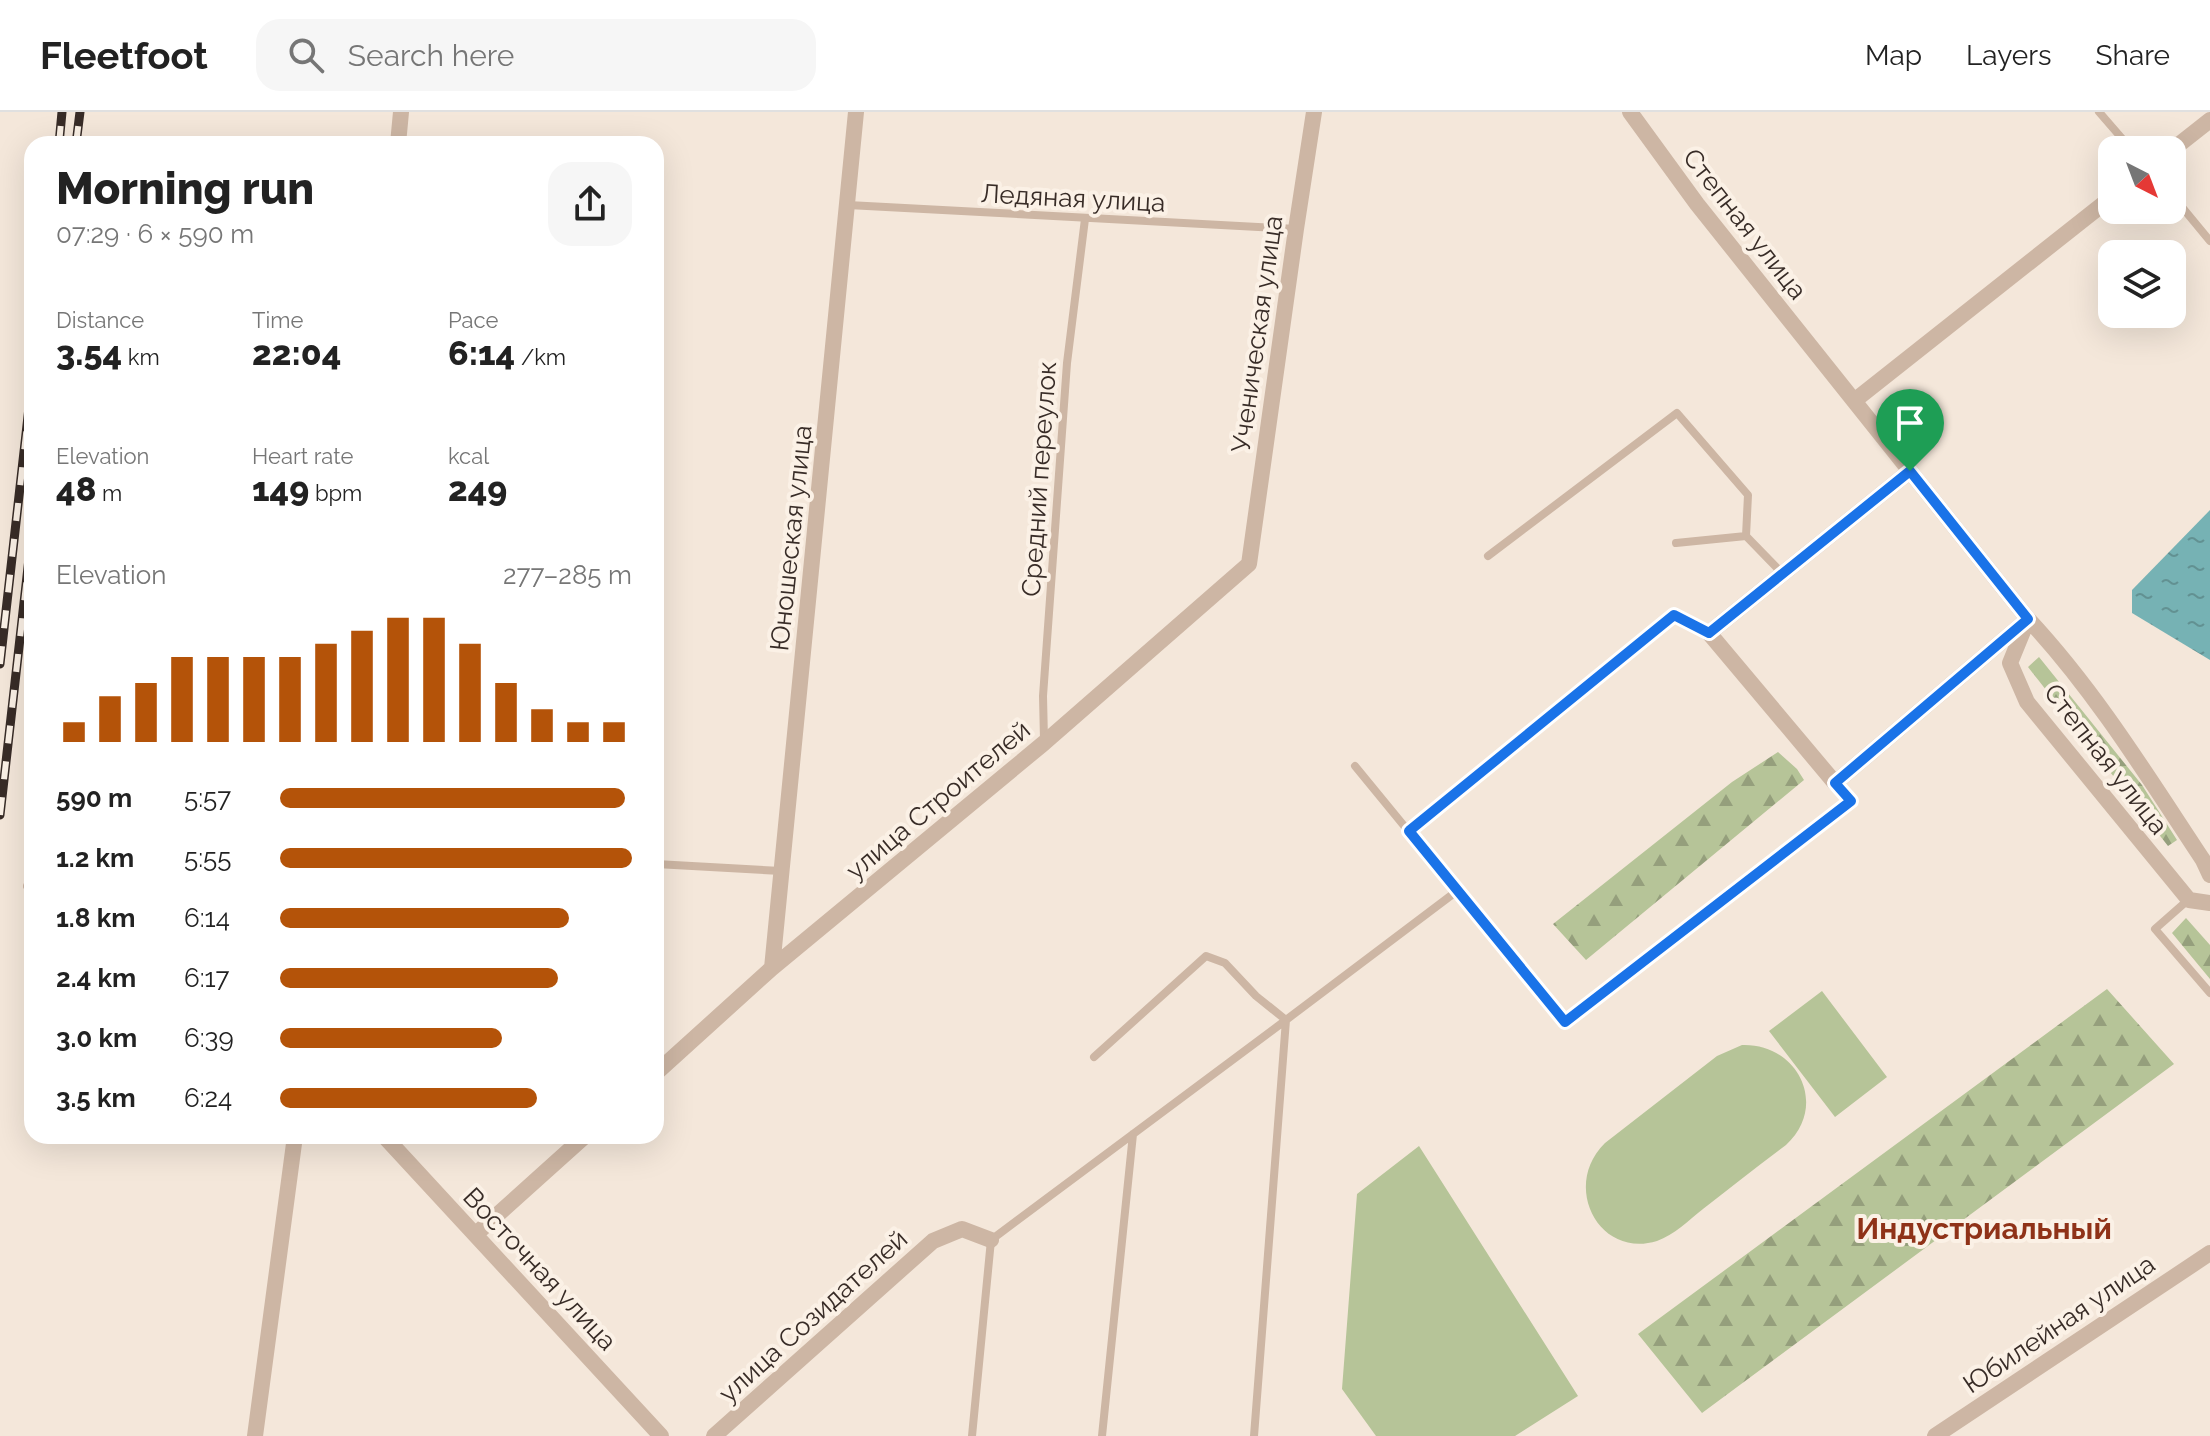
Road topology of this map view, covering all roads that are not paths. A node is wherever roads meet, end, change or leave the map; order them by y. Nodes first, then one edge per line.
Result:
1 (401, 112) edge
2 (856, 112) edge
3 (1314, 112) edge
4 (1630, 112) edge
5 (2099, 112) edge
6 (2210, 120) edge
7 (399, 136) edge
8 (2120, 136) edge
9 (2186, 139) edge
10 (848, 205) junction
11 (2098, 208) edge
12 (2186, 212) edge
13 (1085, 219) junction
14 (1296, 229) junction
15 (2210, 241) edge
16 (1854, 401) junction
17 (1910, 471) junction
18 (1746, 536) junction
19 (1676, 543) dead end
20 (1488, 556) dead end
21 (1249, 564) joint
22 (1784, 575) junction
23 (2028, 619) junction
24 (1709, 633) junction
25 (1044, 743) junction
26 (1355, 766) dead end
27 (1835, 783) junction
28 (1409, 831) junction
29 (664, 864) edge
30 (782, 871) junction
31 (2210, 875) edge
32 (1457, 891) junction
33 (2189, 900) junction
34 (2210, 903) edge
35 (772, 968) junction
36 (2210, 993) edge
37 (1286, 1020) junction
38 (1094, 1057) dead end
39 (664, 1066) edge
40 (1133, 1134) junction
41 (294, 1144) edge
42 (392, 1144) edge
43 (576, 1144) edge
44 (476, 1234) junction
45 (991, 1240) junction
46 (2210, 1253) edge
47 (255, 1436) edge
48 (661, 1436) edge
49 (714, 1436) edge
50 (972, 1436) edge
51 (1102, 1436) edge
52 (1254, 1436) edge
53 (1935, 1436) edge

1 - 7 street
2 - 10 street, Юношеская улица
3 - 14 street, Ученическая улица
4 - 16 street, Степная улица
5 - 8 lane
6 - 9 street
10 - 13 lane, Ледяная улица
10 - 30 street, Юношеская улица
11 - 16 street
12 - 15 lane
13 - 14 lane, Ледяная улица
13 - 25 lane, Средний переулок
14 - 21 street, Ученическая улица
16 - 17 street, Степная улица
17 - 22 street
17 - 23 street, Степная улица
18 - 19 lane
18 - 20 lane
18 - 22 lane
21 - 25 street, улица Строителей
22 - 24 street
23 - 27 street
23 - 31 street
23 - 33 street, Степная улица
24 - 27 street
24 - 28 lane
25 - 35 street, улица Строителей
26 - 28 lane
27 - 32 lane
28 - 32 lane
29 - 30 lane
30 - 35 street, Юношеская улица
32 - 37 lane
33 - 34 street
33 - 36 lane
35 - 39 street, улица Строителей
37 - 38 lane
37 - 40 lane
37 - 52 lane
40 - 45 lane
40 - 51 lane
41 - 47 street
42 - 44 street, Восточная улица
43 - 44 street
44 - 48 street, Восточная улица
45 - 49 street, улица Созидателей
45 - 50 lane
46 - 53 street, Юбилейная улица

